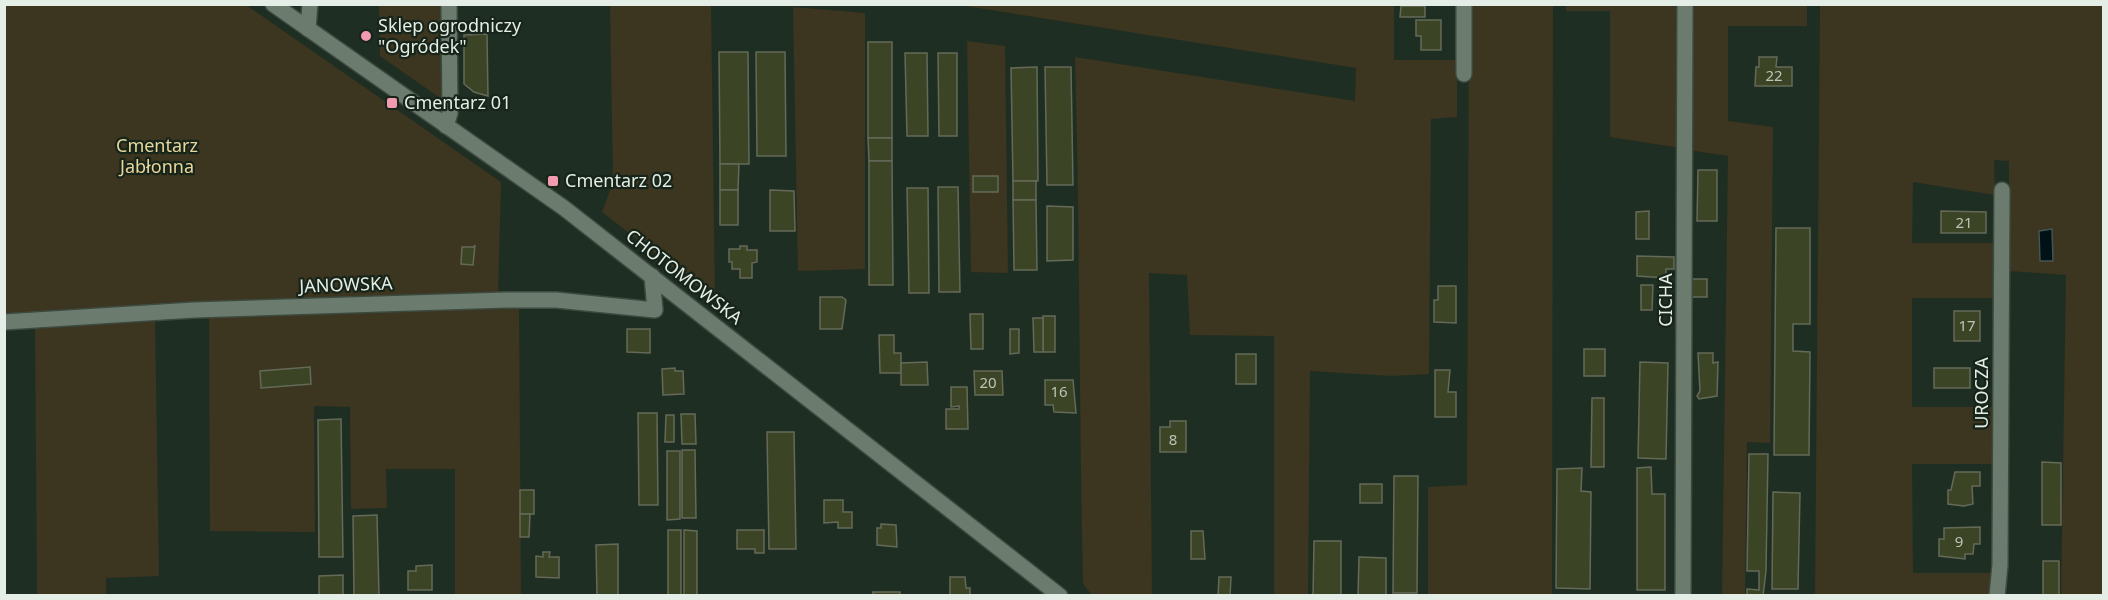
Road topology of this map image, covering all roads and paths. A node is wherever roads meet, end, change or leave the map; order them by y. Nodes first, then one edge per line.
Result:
1 (273, 4) edge
2 (310, 4) edge
3 (449, 4) edge
4 (1464, 4) edge
5 (1685, 4) edge
6 (308, 29) junction
7 (1464, 74) dead end
8 (446, 126) junction
9 (2002, 190) dead end
10 (652, 276) junction
11 (4, 322) edge
12 (1060, 596) edge
13 (1683, 596) edge
14 (1997, 596) edge

1 - 6 street, CHOTOMOWSKA
2 - 6 street
3 - 8 street
4 - 7 street
5 - 13 street, CICHA
6 - 8 street, CHOTOMOWSKA
8 - 10 street, CHOTOMOWSKA
9 - 14 street, UROCZA
10 - 11 street, JANOWSKA
10 - 12 street, CHOTOMOWSKA

